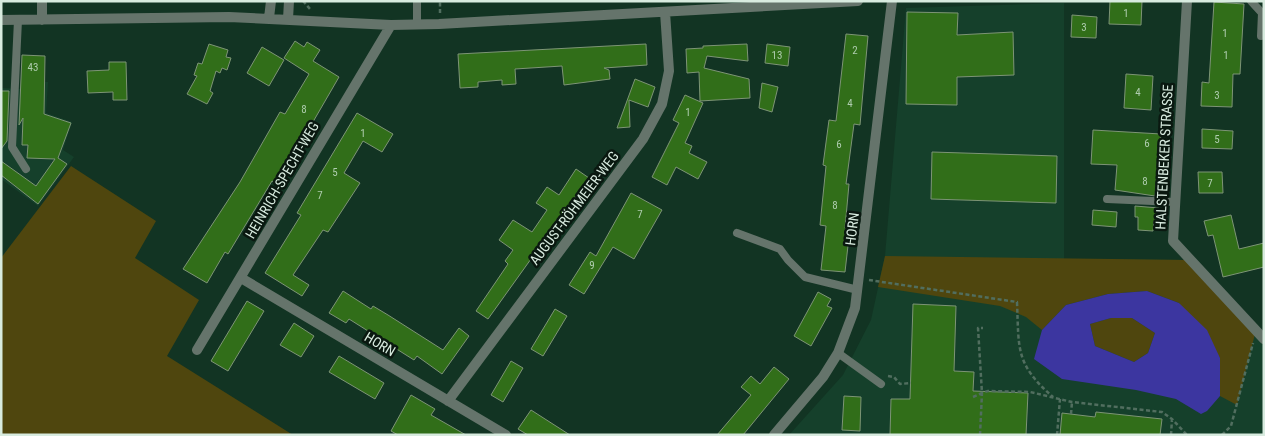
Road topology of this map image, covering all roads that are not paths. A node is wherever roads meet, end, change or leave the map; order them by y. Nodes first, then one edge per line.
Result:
1 (42, 1) edge
2 (271, 1) edge
3 (289, 1) edge
4 (417, 1) edge
5 (858, 1) edge
6 (892, 1) edge
7 (1187, 1) edge
8 (1252, 1) edge
9 (666, 12) junction
10 (269, 18) junction
11 (288, 18) junction
12 (1, 20) edge
13 (18, 20) junction
14 (42, 20) junction
15 (391, 25) junction
16 (417, 25) junction
17 (1261, 36) dead end
18 (26, 169) dead end
19 (1107, 199) dead end
20 (1175, 202) junction
21 (737, 233) dead end
22 (241, 278) junction
23 (858, 290) junction
24 (1264, 339) edge
25 (197, 350) dead end
26 (838, 353) junction
27 (878, 382) road end
28 (448, 401) junction
29 (506, 435) edge
30 (774, 435) edge

1 - 14 street
2 - 10 street
3 - 11 street
4 - 16 lane
5 - 9 street
6 - 23 street, HORN
7 - 20 street, HALSTENBEKER STRASSE
8 - 17 lane
9 - 16 street
9 - 28 street, AUGUST-RÖHMEIER-WEG
10 - 11 street
10 - 14 street
11 - 15 street
12 - 13 street
13 - 14 street
13 - 18 lane
15 - 16 street
15 - 22 street, HEINRICH-SPECHT-WEG
19 - 20 lane
20 - 24 street, HALSTENBEKER STRASSE
21 - 23 lane
22 - 25 street, HEINRICH-SPECHT-WEG
22 - 28 street, HORN
23 - 26 street, HORN
26 - 27 lane
26 - 30 street, HORN
28 - 29 street, HORN

